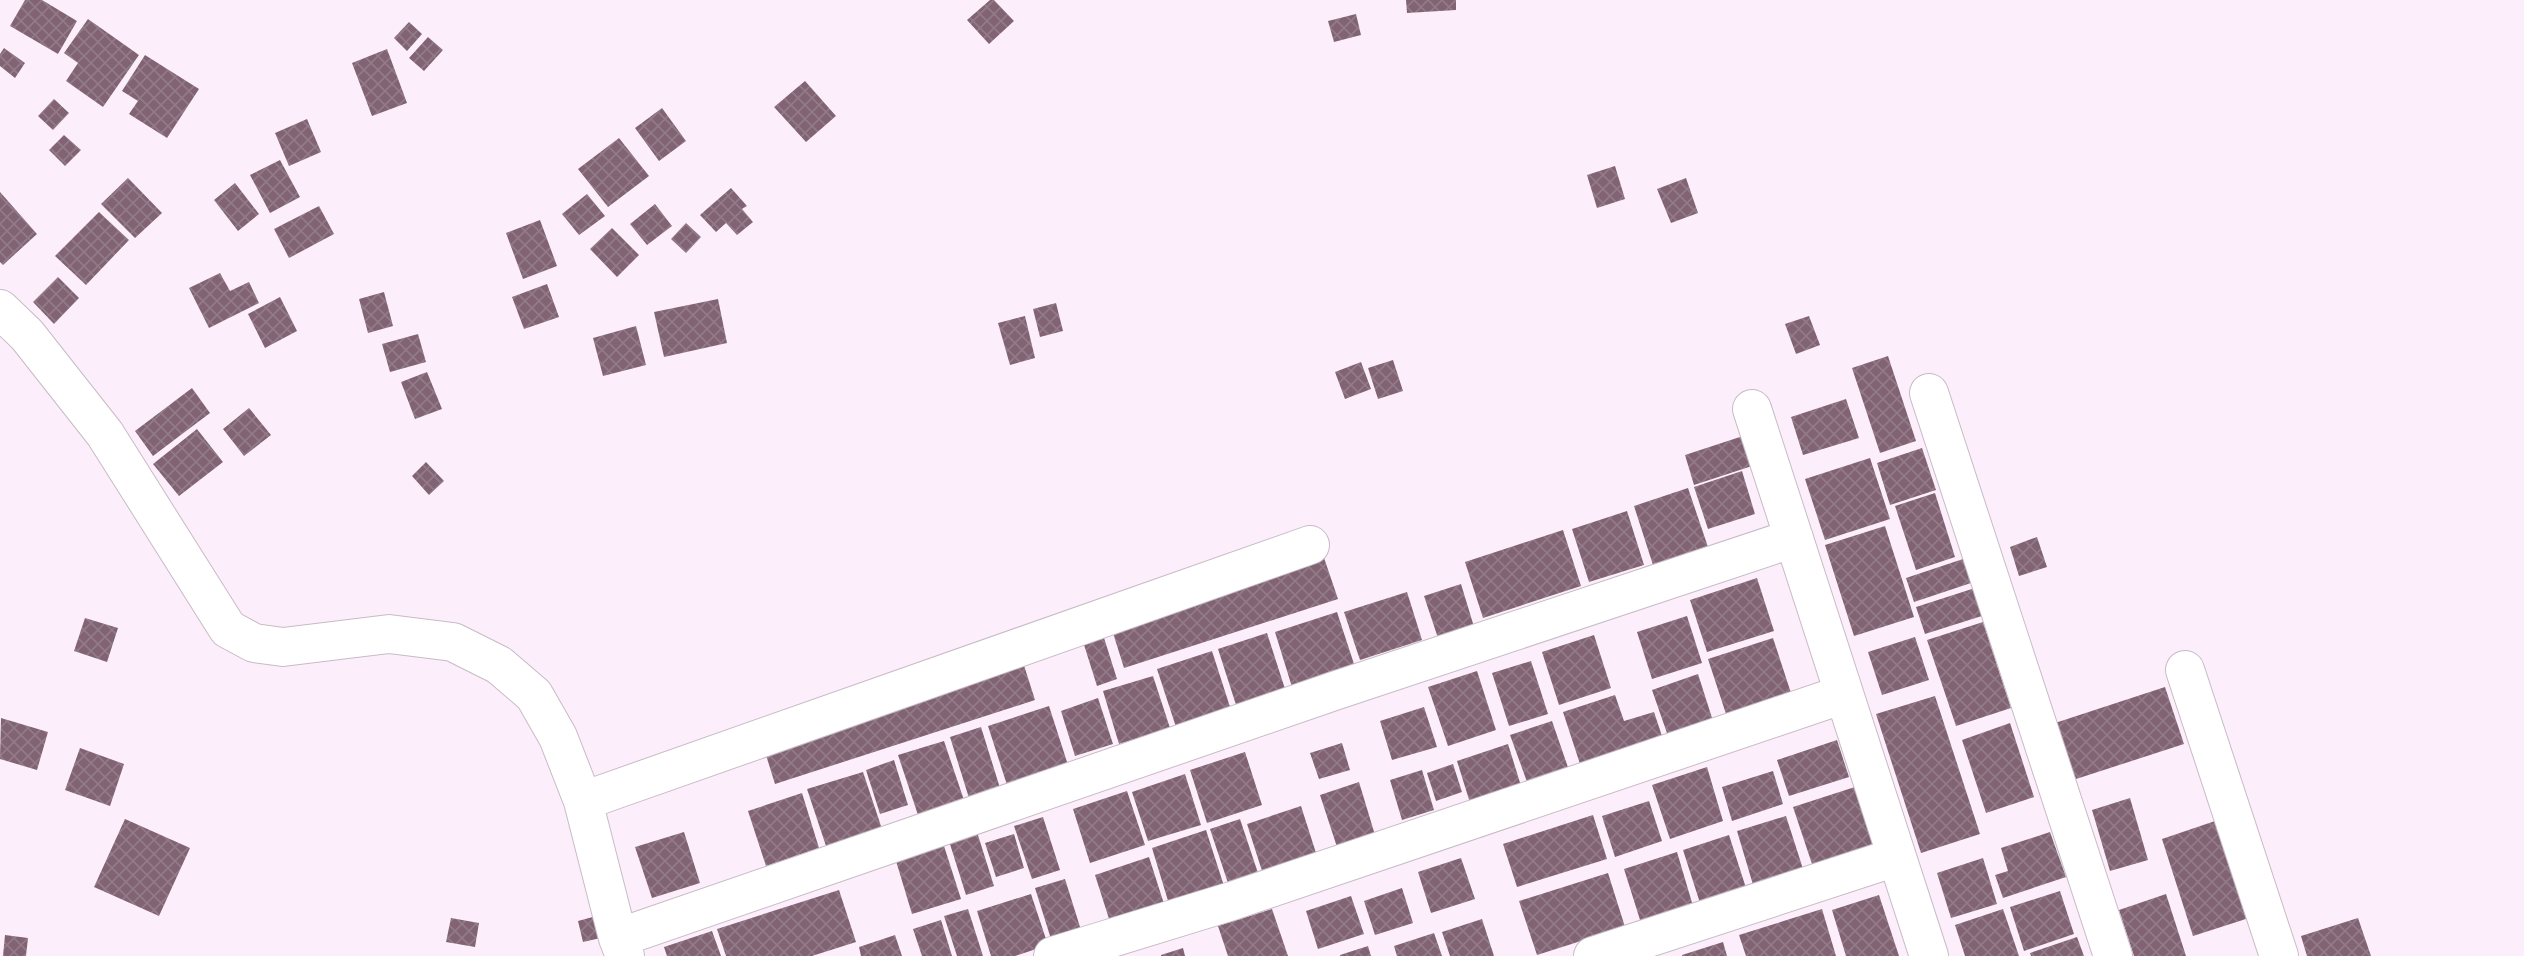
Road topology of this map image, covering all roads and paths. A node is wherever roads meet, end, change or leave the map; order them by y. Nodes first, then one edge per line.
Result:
1 (0, 309) edge
2 (1929, 393) dead end
3 (1752, 409) dead end
4 (1794, 537) junction
5 (1310, 545) dead end
6 (2185, 670) dead end
7 (1844, 694) junction
8 (583, 801) junction
9 (1896, 857) junction
10 (621, 947) edge
11 (1053, 956) edge
12 (1593, 956) edge
13 (1928, 956) edge
14 (2113, 956) edge
15 (2279, 956) edge

1 - 8 street
2 - 14 street
3 - 4 street
4 - 7 street
4 - 10 street
5 - 8 street
6 - 15 street
7 - 9 street
7 - 11 street
8 - 10 street
9 - 12 street
9 - 13 street

